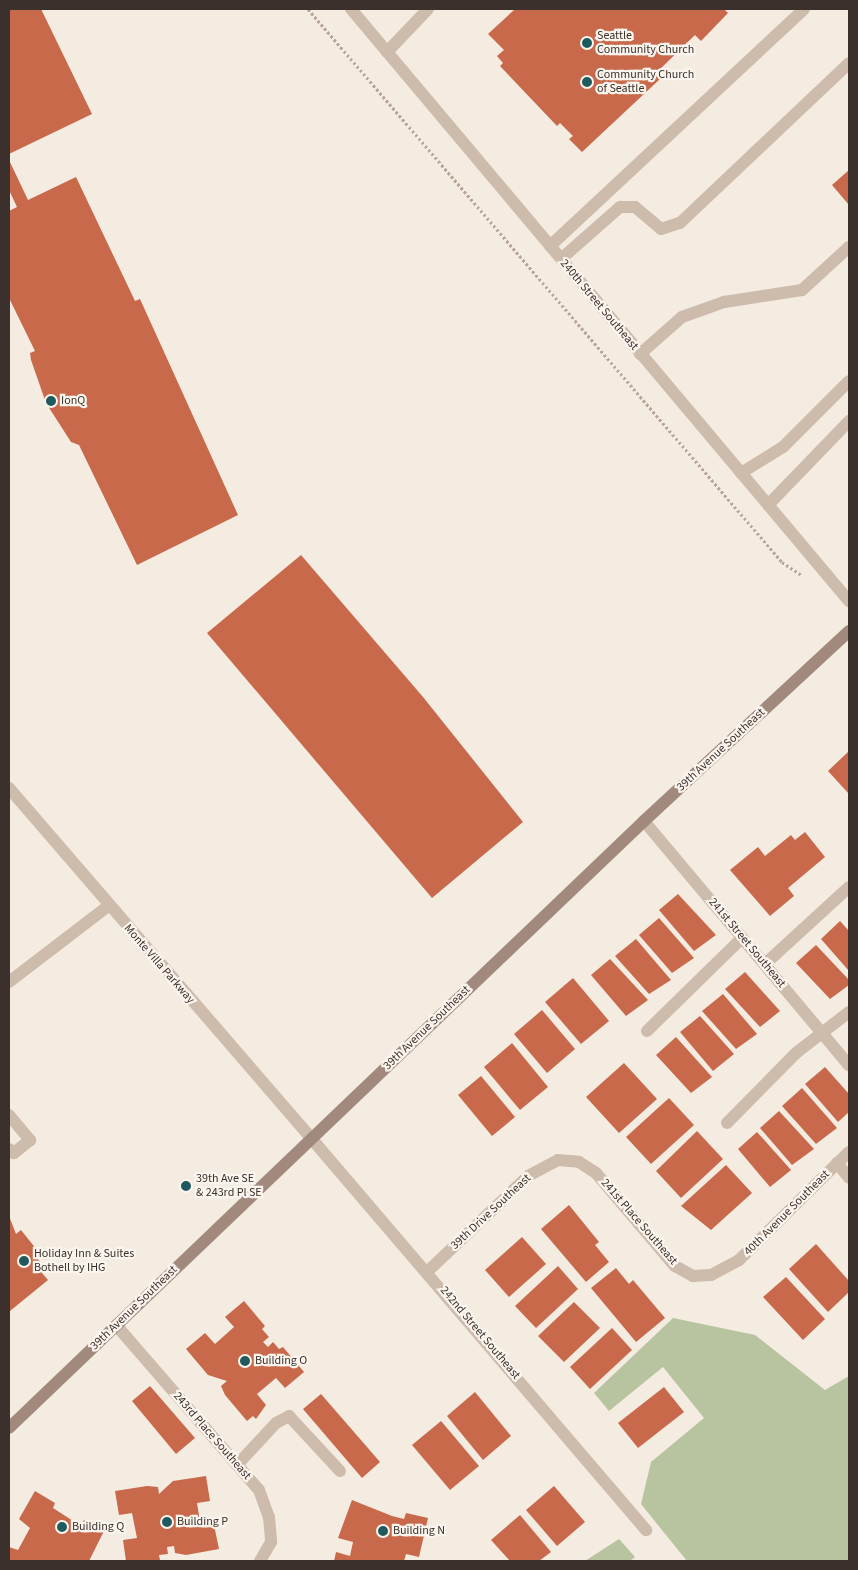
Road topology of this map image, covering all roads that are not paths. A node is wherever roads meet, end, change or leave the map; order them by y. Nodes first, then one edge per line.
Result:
1 (351, 9) edge
2 (428, 9) edge
3 (804, 9) edge
4 (387, 52) junction
5 (849, 63) edge
6 (550, 246) junction
7 (849, 247) edge
8 (561, 259) junction
9 (640, 354) junction
10 (849, 381) edge
11 (849, 421) edge
12 (741, 473) junction
13 (768, 505) junction
14 (849, 601) edge
15 (849, 632) edge
16 (9, 788) edge
17 (644, 821) junction
18 (849, 887) edge
19 (108, 906) junction
20 (742, 938) junction
21 (765, 964) junction
22 (9, 982) edge
23 (849, 1012) edge
24 (647, 1032) dead end
25 (824, 1035) junction
26 (849, 1065) edge
27 (9, 1115) edge
28 (727, 1123) dead end
29 (311, 1138) junction
30 (9, 1148) edge
31 (849, 1152) edge
32 (558, 1160) joint
33 (837, 1164) junction
34 (849, 1178) edge
35 (428, 1271) junction
36 (693, 1276) joint
37 (116, 1325) junction
38 (9, 1428) edge
39 (237, 1465) junction
40 (340, 1471) dead end
41 (646, 1530) dead end
42 (260, 1561) edge

1 - 4 street, 240th Street Southeast
2 - 4 street
3 - 6 street
4 - 6 street, 240th Street Southeast
5 - 8 street
6 - 8 street, 240th Street Southeast
7 - 9 street
8 - 9 street, 240th Street Southeast
9 - 12 street, 240th Street Southeast
10 - 12 street
11 - 13 street
12 - 13 street, 240th Street Southeast
13 - 14 street, 240th Street Southeast
15 - 17 main road, 39th Avenue Southeast
16 - 19 street, Monte Villa Parkway
17 - 20 street, 241st Street Southeast
17 - 29 main road, 39th Avenue Southeast
18 - 21 street
19 - 22 street
19 - 29 street, Monte Villa Parkway
20 - 21 street, 241st Street Southeast
20 - 24 street
21 - 25 street, 241st Street Southeast
23 - 25 street
25 - 26 street, 241st Street Southeast
25 - 28 street
27 - 30 street
29 - 35 street, 242nd Street Southeast
29 - 37 main road, 39th Avenue Southeast
31 - 33 street, 40th Avenue Southeast
32 - 35 street, 39th Drive Southeast
32 - 36 street, 241st Place Southeast
33 - 34 street
33 - 36 street, 40th Avenue Southeast
35 - 41 street, 242nd Street Southeast
37 - 38 main road, 39th Avenue Southeast
37 - 39 street, 243rd Place Southeast
39 - 40 street
39 - 42 street, 243rd Place Southeast

